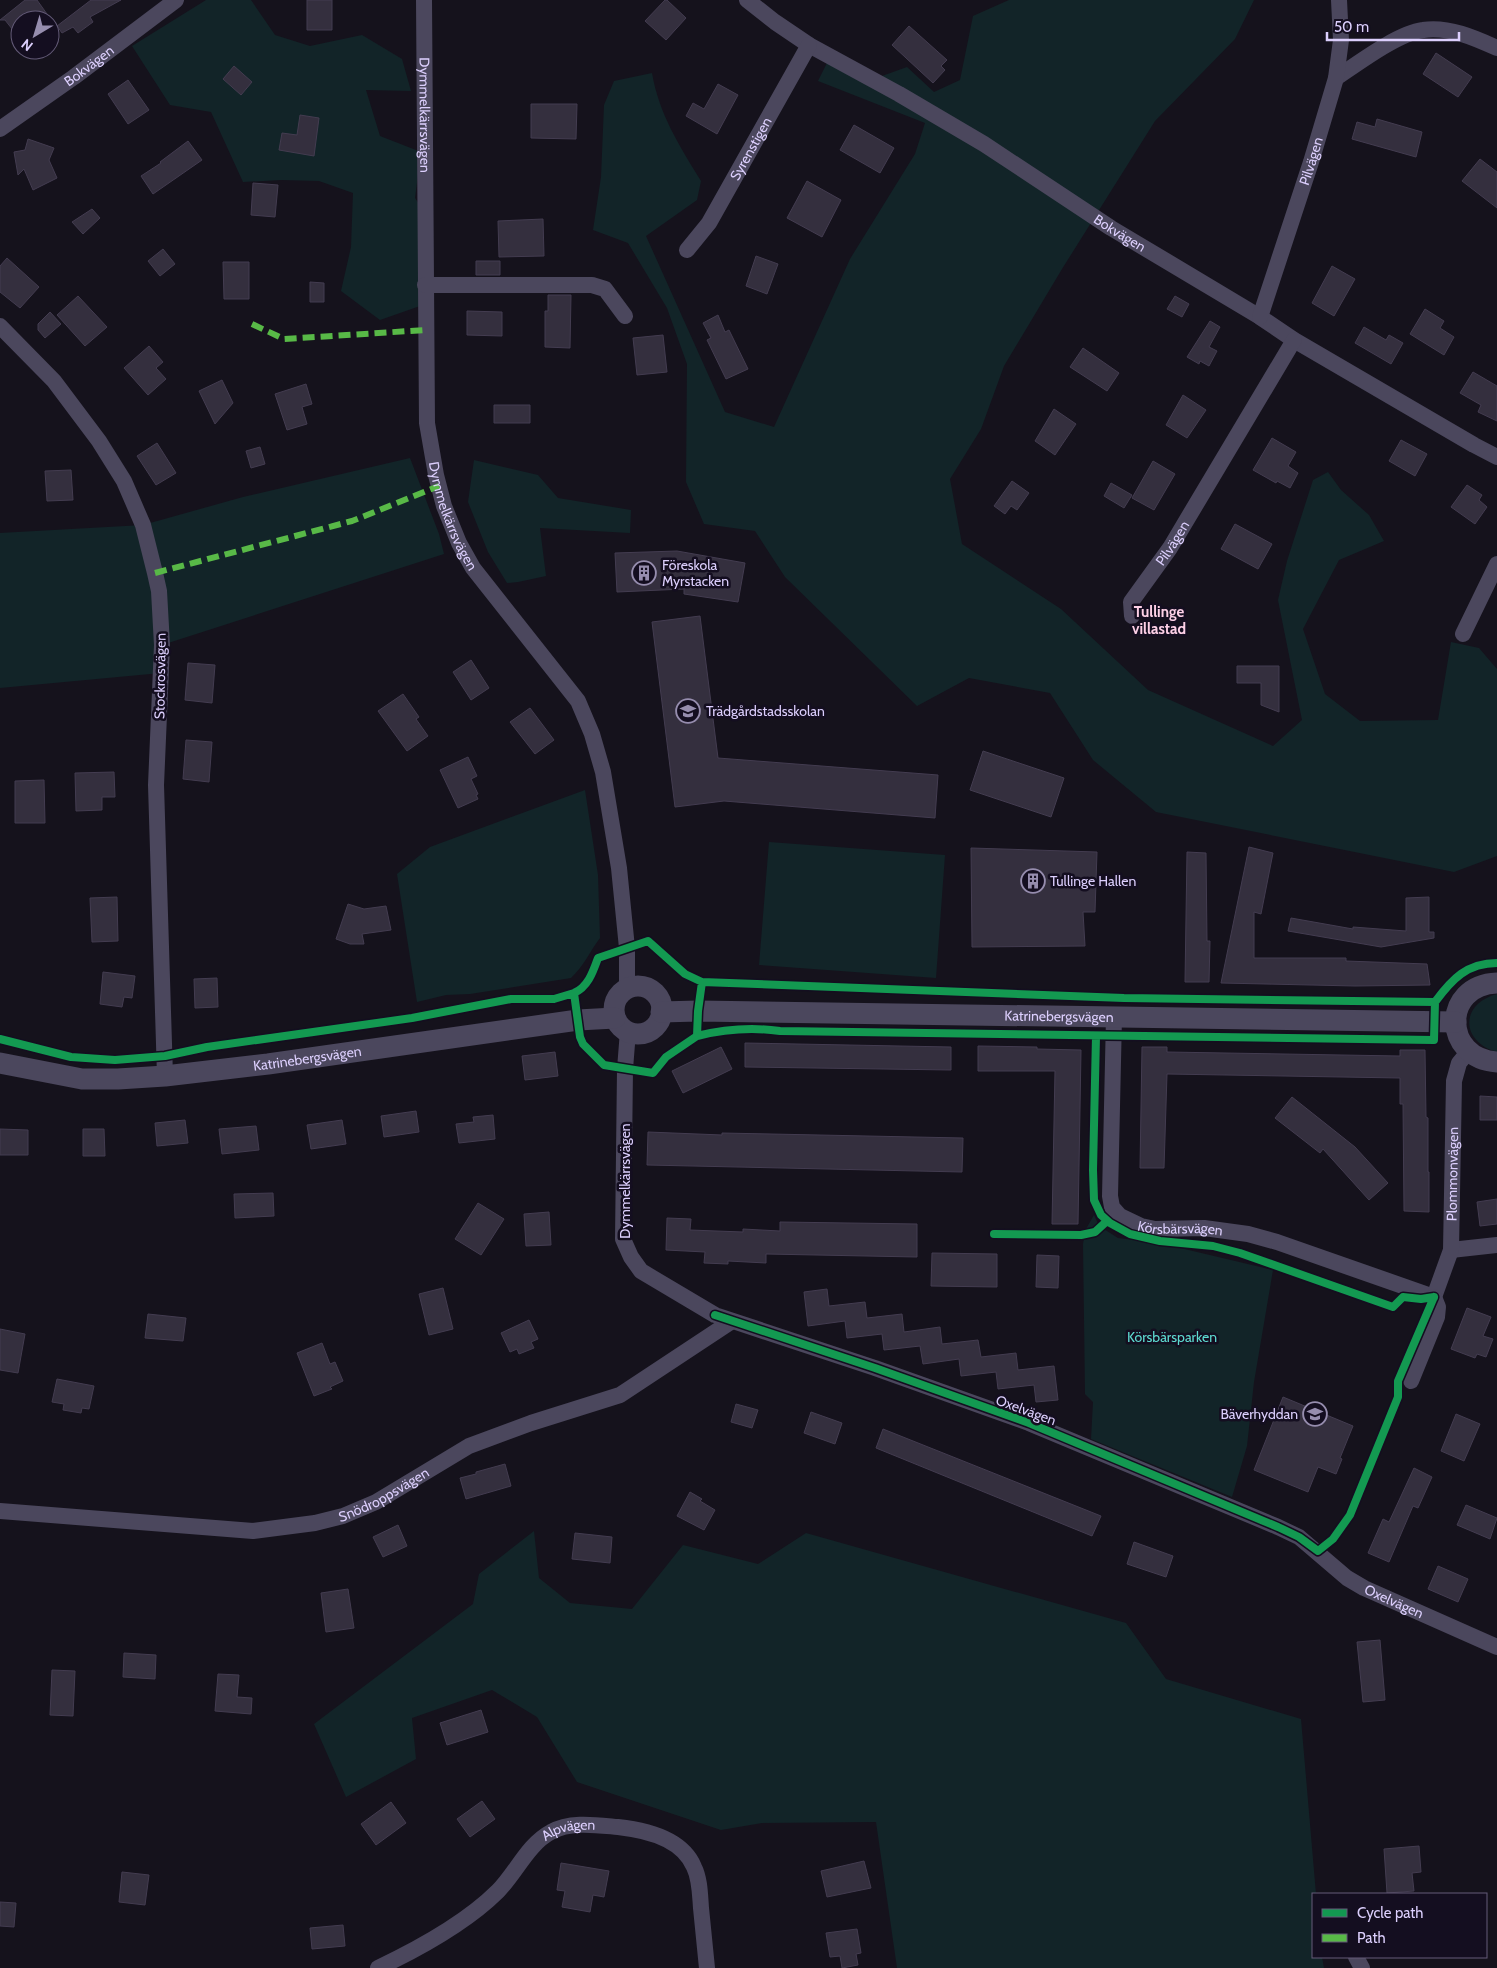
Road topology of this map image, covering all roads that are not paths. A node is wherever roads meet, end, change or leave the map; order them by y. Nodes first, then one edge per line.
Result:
1 (176, 0) edge
2 (424, 0) edge
3 (747, 0) edge
4 (1339, 0) edge
5 (809, 45) junction
6 (1497, 48) edge
7 (1336, 78) junction
8 (0, 129) edge
9 (687, 250) dead end
10 (425, 285) junction
11 (625, 316) dead end
12 (1260, 317) junction
13 (0, 326) edge
14 (1294, 340) junction
15 (1497, 457) edge
16 (1497, 564) edge
17 (1132, 616) dead end
18 (1463, 634) dead end
19 (1497, 983) edge
20 (627, 988) junction
21 (661, 1012) junction
22 (1114, 1017) junction
23 (1456, 1022) junction
24 (622, 1025) junction
25 (1469, 1051) junction
26 (1497, 1062) edge
27 (0, 1063) edge
28 (166, 1076) junction
29 (1497, 1246) edge
30 (1451, 1250) junction
31 (1434, 1297) junction
32 (715, 1315) joint
33 (732, 1321) junction
34 (1412, 1382) dead end
35 (0, 1511) edge
36 (1497, 1647) edge
37 (378, 1968) edge
38 (707, 1968) edge

1 - 8 street, Bokvägen
2 - 10 street, Dymmelkärrsvägen
3 - 5 street, Bokvägen
4 - 7 street, Pilvägen
5 - 9 street, Syrenstigen
5 - 12 street, Bokvägen
6 - 7 street
7 - 12 street, Pilvägen
10 - 11 street
10 - 20 street, Dymmelkärrsvägen
12 - 14 street, Bokvägen
13 - 28 street, Stockrosvägen
14 - 15 street, Bokvägen
14 - 17 street, Pilvägen
16 - 18 street
19 - 23 street
20 - 21 street
20 - 24 street
21 - 22 street, Katrinebergsvägen
21 - 24 street
22 - 23 street, Katrinebergsvägen
22 - 31 street, Körsbärsvägen
23 - 25 street
24 - 28 street, Katrinebergsvägen
24 - 32 street, Dymmelkärrsvägen
25 - 26 street
25 - 30 street, Plommonvägen
27 - 28 street, Katrinebergsvägen
29 - 30 street
30 - 31 street, Plommonvägen
31 - 34 street
32 - 33 street, Oxelvägen
33 - 35 street, Snödroppsvägen
33 - 36 street, Oxelvägen
37 - 38 street, Alpvägen

